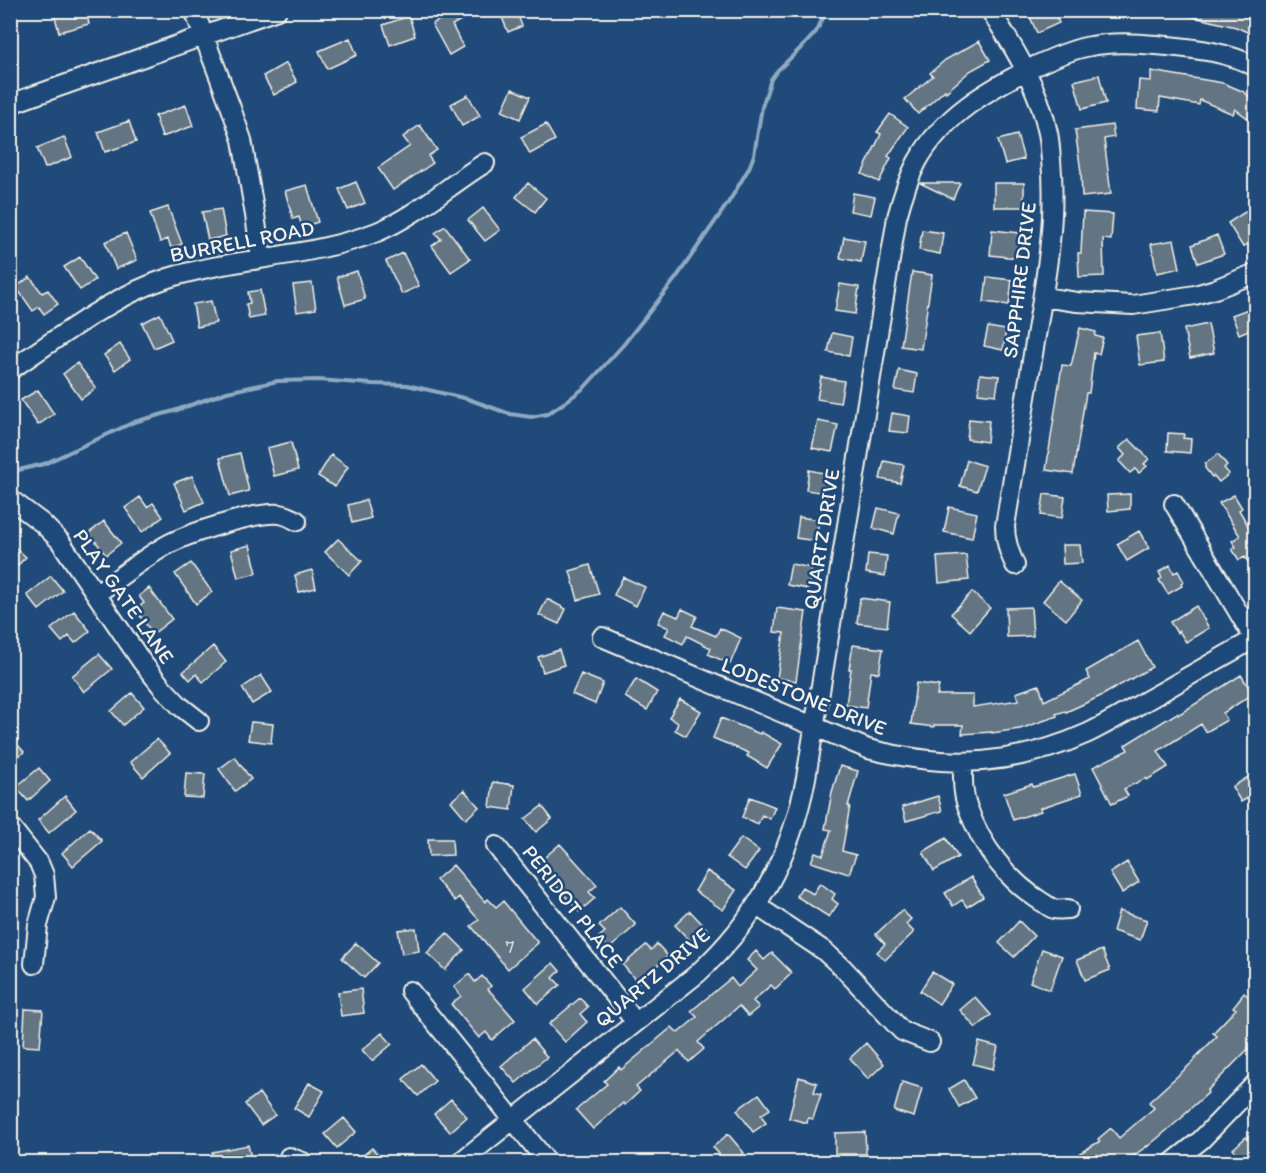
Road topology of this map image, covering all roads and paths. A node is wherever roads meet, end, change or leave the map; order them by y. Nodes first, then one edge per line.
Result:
1 (194, 10) edge
2 (277, 10) edge
3 (990, 10) edge
4 (204, 36) junction
5 (1256, 67) edge
6 (1026, 71) junction
7 (10, 104) edge
8 (485, 163) dead end
9 (261, 258) junction
10 (1256, 273) edge
11 (1043, 297) junction
12 (10, 370) edge
13 (10, 500) edge
14 (1174, 504) dead end
15 (297, 521) dead end
16 (1015, 565) dead end
17 (96, 594) junction
18 (602, 637) dead end
19 (1255, 639) edge
20 (199, 721) dead end
21 (814, 726) junction
22 (963, 762) junction
23 (10, 826) edge
24 (496, 846) dead end
25 (756, 906) junction
26 (1068, 909) dead end
27 (34, 964) dead end
28 (410, 991) dead end
29 (635, 1023) junction
30 (930, 1042) dead end
31 (1256, 1083) edge
32 (513, 1120) junction
33 (460, 1162) edge
34 (547, 1162) edge
35 (1173, 1162) edge

1 - 4 street
2 - 4 street
3 - 6 street, SAPPHIRE DRIVE
4 - 7 street
4 - 9 street
5 - 6 street, QUARTZ DRIVE
6 - 11 street, SAPPHIRE DRIVE
6 - 21 street, QUARTZ DRIVE
8 - 9 street, BURRELL ROAD
9 - 12 street, BURRELL ROAD
10 - 11 street
11 - 16 street, SAPPHIRE DRIVE
13 - 17 street, PLAY GATE LANE
14 - 19 street
15 - 17 street
17 - 20 street, PLAY GATE LANE
18 - 21 street, LODESTONE DRIVE
19 - 22 street, LODESTONE DRIVE
21 - 22 street, LODESTONE DRIVE
21 - 25 street, QUARTZ DRIVE
22 - 26 street
23 - 27 street
24 - 29 street, PERIDOT PLACE
25 - 29 street, QUARTZ DRIVE
25 - 30 street
28 - 32 street
29 - 32 street, QUARTZ DRIVE
31 - 35 street
32 - 33 street, QUARTZ DRIVE
32 - 34 street

